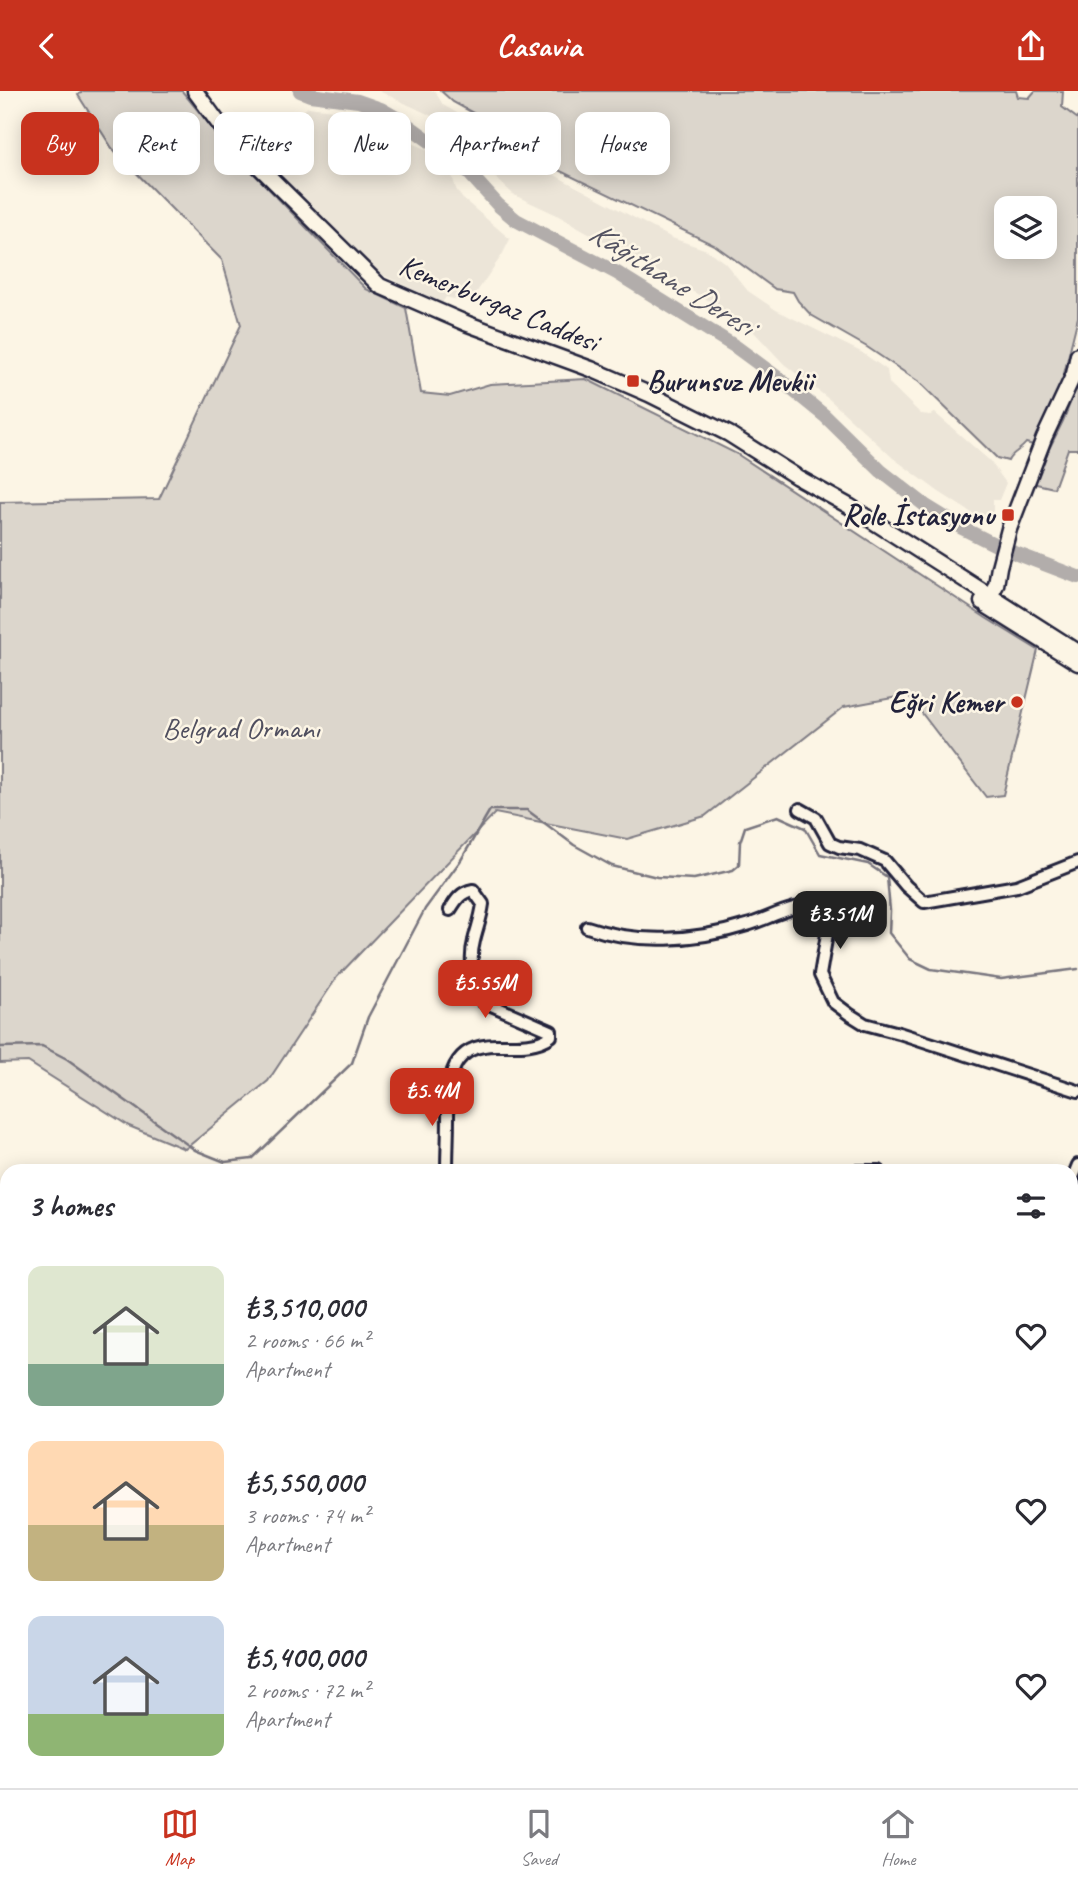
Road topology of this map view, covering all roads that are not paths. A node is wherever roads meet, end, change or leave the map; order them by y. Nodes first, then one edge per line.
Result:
1 (195, 91) edge
2 (1078, 355) edge
3 (797, 477) junction
4 (997, 570) junction
5 (965, 581) junction
6 (985, 597) junction
7 (1031, 623) junction
8 (1078, 652) edge
9 (1078, 663) edge
10 (800, 809) dead end
11 (1078, 862) edge
12 (450, 910) dead end
13 (587, 927) dead end
14 (1078, 1091) edge
15 (447, 1164) edge

1 - 3 main road, Kemerburgaz Caddesi
2 - 4 main road
3 - 5 main road, Kemerburgaz Caddesi
3 - 6 main road, Kemerburgaz Caddesi
4 - 5 main road
4 - 6 main road
4 - 7 main road
5 - 6 main road, Kemerburgaz Caddesi
6 - 7 main road
6 - 9 main road
7 - 8 main road
10 - 11 street
12 - 15 street
13 - 14 street

